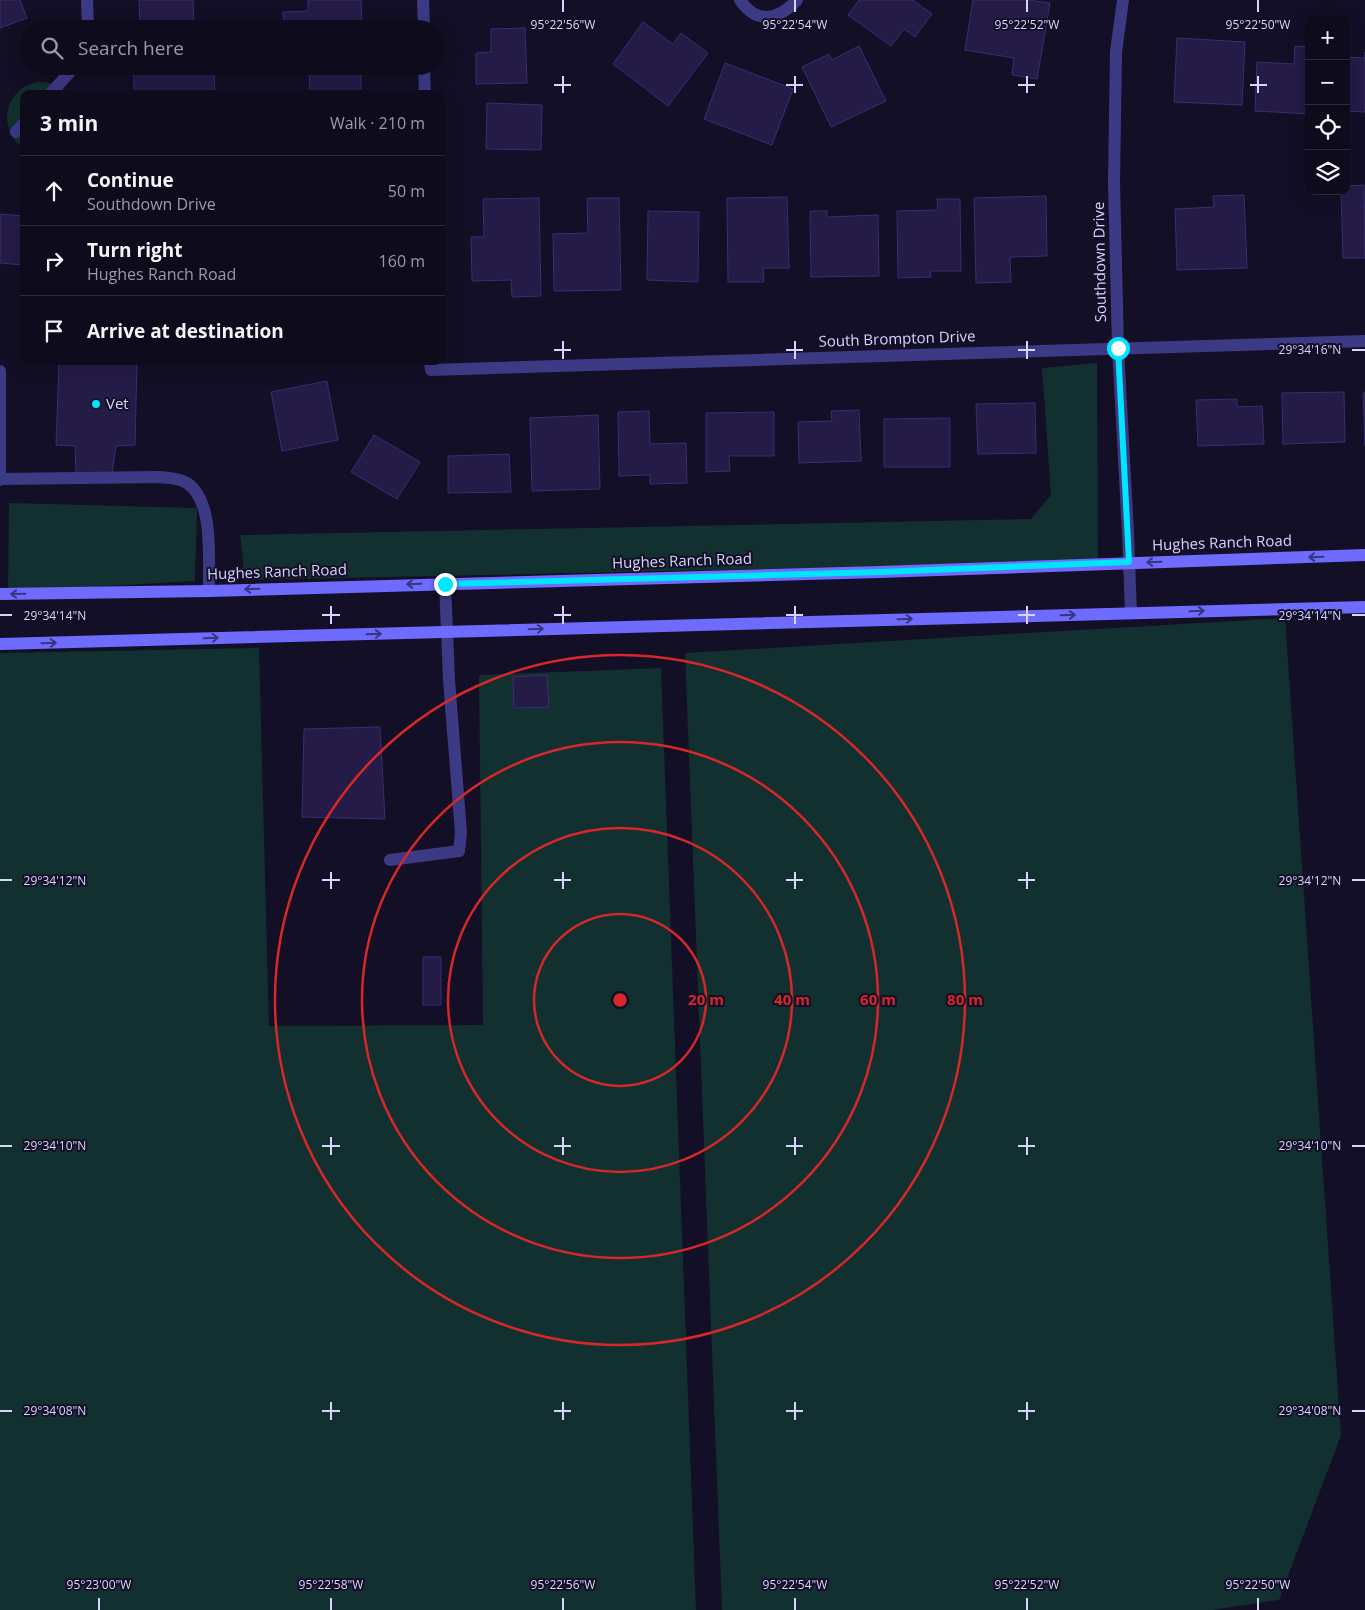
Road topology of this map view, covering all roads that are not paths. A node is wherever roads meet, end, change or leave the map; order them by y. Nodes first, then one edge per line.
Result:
1 (87, 0) edge
2 (423, 0) edge
3 (740, 0) edge
4 (797, 0) edge
5 (1123, 0) edge
6 (88, 20) edge
7 (424, 20) edge
8 (67, 75) edge
9 (424, 75) edge
10 (54, 90) edge
11 (425, 90) edge
12 (1365, 341) edge
13 (1118, 348) junction
14 (430, 366) edge
15 (0, 371) edge
16 (0, 480) edge
17 (1365, 555) edge
18 (1129, 562) junction
19 (445, 584) junction
20 (209, 591) junction
21 (0, 594) edge
22 (1365, 608) edge
23 (1131, 613) junction
24 (448, 632) junction
25 (0, 644) edge
26 (390, 860) dead end

1 - 6 street
2 - 7 street
3 - 4 street
5 - 13 street, Southdown Drive
8 - 10 street
9 - 11 street
12 - 13 street, South Brompton Drive
13 - 14 street, South Brompton Drive
13 - 18 street, Southdown Drive
15 - 16 street
16 - 20 street
17 -> 18 street, Hughes Ranch Road
18 - 19 street, Hughes Ranch Road
18 - 23 street, Southdown Drive
19 -> 20 street, Hughes Ranch Road
19 - 24 street
20 -> 21 street, Hughes Ranch Road
23 -> 22 street
24 -> 23 street
25 -> 24 street
24 - 26 street

